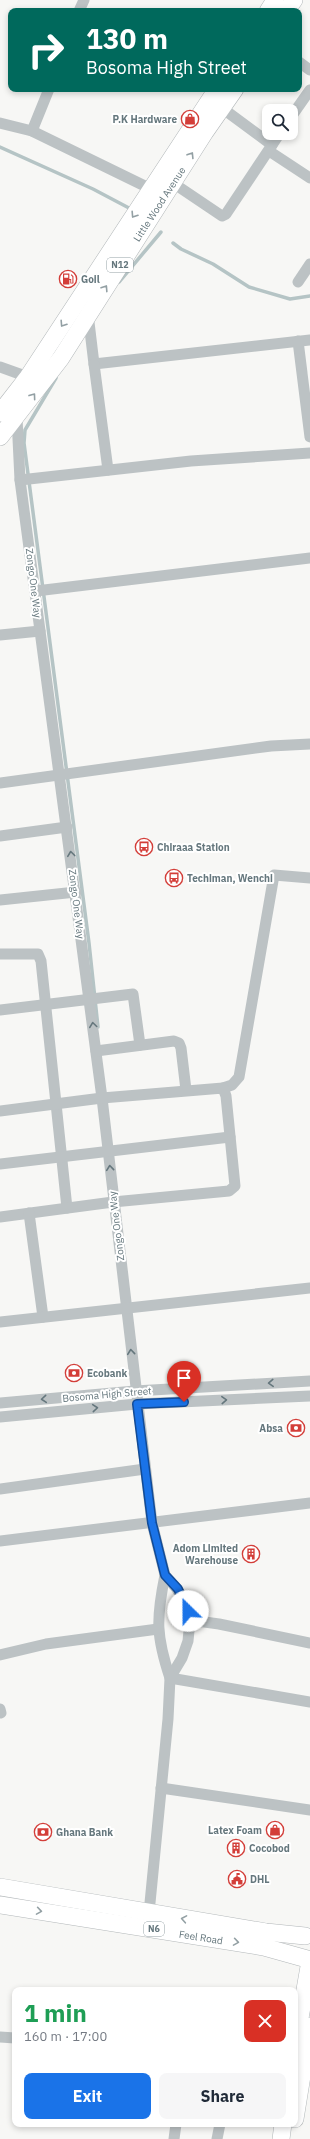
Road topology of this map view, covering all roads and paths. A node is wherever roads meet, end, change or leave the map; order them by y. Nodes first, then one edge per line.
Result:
1 (310, 90) edge
2 (48, 92) edge
3 (214, 92) edge
4 (233, 92) edge
5 (298, 107) edge
6 (222, 108) junction
7 (0, 123) edge
8 (32, 131) junction
9 (275, 140) edge
10 (270, 148) junction
11 (310, 178) edge
12 (173, 183) junction
13 (151, 189) junction
14 (310, 264) edge
15 (298, 282) dead end
16 (88, 314) junction
17 (310, 340) edge
18 (298, 341) junction
19 (94, 364) junction
20 (0, 367) edge
21 (28, 377) junction
22 (0, 413) edge
23 (17, 418) junction
24 (310, 436) edge
25 (0, 437) edge
26 (310, 453) edge
27 (108, 470) junction
28 (20, 480) junction
29 (310, 558) edge
30 (36, 591) junction
31 (40, 631) junction
32 (0, 635) edge
33 (310, 744) edge
34 (60, 776) junction
35 (0, 784) edge
36 (67, 827) junction
37 (0, 836) edge
38 (310, 878) edge
39 (76, 892) junction
40 (0, 900) edge
41 (0, 954) edge
42 (89, 999) junction
43 (45, 1004) junction
44 (0, 1010) edge
45 (140, 1045) junction
46 (96, 1051) junction
47 (223, 1088) junction
48 (186, 1090) junction
49 (102, 1098) junction
50 (57, 1103) junction
51 (0, 1111) edge
52 (230, 1137) junction
53 (108, 1151) junction
54 (62, 1158) junction
55 (0, 1164) edge
56 (113, 1202) junction
57 (67, 1208) junction
58 (29, 1213) junction
59 (0, 1217) edge
60 (310, 1288) edge
61 (126, 1307) junction
62 (43, 1317) junction
63 (0, 1322) edge
64 (310, 1381) edge
65 (135, 1391) junction
66 (310, 1396) edge
67 (0, 1403) edge
68 (137, 1404) junction
69 (0, 1417) edge
70 (145, 1469) junction
71 (0, 1489) edge
72 (310, 1503) edge
73 (152, 1523) junction
74 (0, 1541) edge
75 (165, 1575) junction
76 (190, 1620) junction
77 (158, 1629) junction
78 (310, 1643) edge
79 (0, 1655) edge
80 (170, 1678) junction
81 (310, 1702) edge
82 (0, 1709) edge
83 (0, 1713) edge
84 (162, 1788) junction
85 (310, 1810) edge
86 (0, 1887) edge
87 (0, 1905) edge
88 (149, 1913) junction
89 (308, 1934) edge
90 (309, 1960) edge
91 (310, 2026) edge
92 (298, 2032) edge
93 (0, 2037) edge
94 (12, 2038) edge
95 (298, 2100) edge
96 (176, 2127) edge
97 (219, 2127) edge
98 (283, 2127) edge
99 (294, 2127) edge
100 (174, 2139) edge
101 (217, 2139) edge
102 (281, 2139) edge
103 (292, 2139) edge

1 - 5 street
2 - 8 street
3 - 13 highway, Little Wood Avenue / N12
4 - 6 highway, Little Wood Avenue / N12
6 - 10 street
12 -> 6 highway, Little Wood Avenue / N12
7 - 8 street
8 - 13 street
9 - 10 street
10 - 11 street
10 - 12 street
16 -> 12 highway, Little Wood Avenue / N12
13 -> 21 highway, Little Wood Avenue / N12
14 - 15 street
16 - 19 street
23 -> 16 highway, Little Wood Avenue / N12
17 - 18 street
18 - 19 street
18 - 24 street
19 - 27 street
20 - 21 street
21 - 22 highway, Little Wood Avenue / N12
23 - 25 highway, Little Wood Avenue / N12
23 - 28 street, Zongo One Way
26 - 27 street
27 - 28 street
28 - 30 street, Zongo One Way
29 - 30 street
30 - 31 street, Zongo One Way
31 - 32 street
31 - 34 street, Zongo One Way
33 - 34 street
34 - 35 street
34 - 36 street, Zongo One Way
36 - 37 street
39 -> 36 street, Zongo One Way
38 - 47 street
39 - 40 street
39 - 42 street, Zongo One Way
41 - 43 street
42 - 43 street
42 - 45 street
46 -> 42 street, Zongo One Way
43 - 44 street
43 - 50 street
45 - 46 street
45 - 48 street
46 - 49 street, Zongo One Way
47 - 48 street
47 - 52 street
48 - 49 street
49 - 50 street
49 - 53 street, Zongo One Way
50 - 51 street
50 - 54 street
52 - 53 street
52 - 56 street
53 - 54 street
56 -> 53 street, Zongo One Way
54 - 55 street
54 - 57 street
56 - 57 street
56 - 61 street, Zongo One Way
57 - 58 street
58 - 59 street
58 - 62 street
60 - 61 street
61 - 62 street
65 -> 61 street, Zongo One Way
62 - 63 street
64 -> 65 street, Bosoma High Street
65 -> 67 street, Bosoma High Street
65 - 68 street, Zongo One Way
68 -> 66 street, Bosoma High Street
69 -> 68 street, Bosoma High Street
68 - 70 street, Zongo One Way
70 - 71 street
70 - 73 street, Zongo One Way
72 - 73 street
73 - 74 street
73 - 75 street, Zongo One Way
75 - 76 street
75 - 77 street
76 - 78 street
76 - 80 street
77 - 79 street
77 - 80 street
80 - 81 street
80 - 84 street
82 - 83 street
84 - 85 street
84 - 88 street
86 - 88 highway, Feel Road / N6
87 -> 90 highway, Feel Road / N6
89 -> 88 highway, Feel Road / N6
89 - 90 highway, N6
90 - 92 highway
91 - 95 highway
93 - 94 street
96 - 100 street
97 - 101 street
98 - 102 highway
99 - 103 highway

